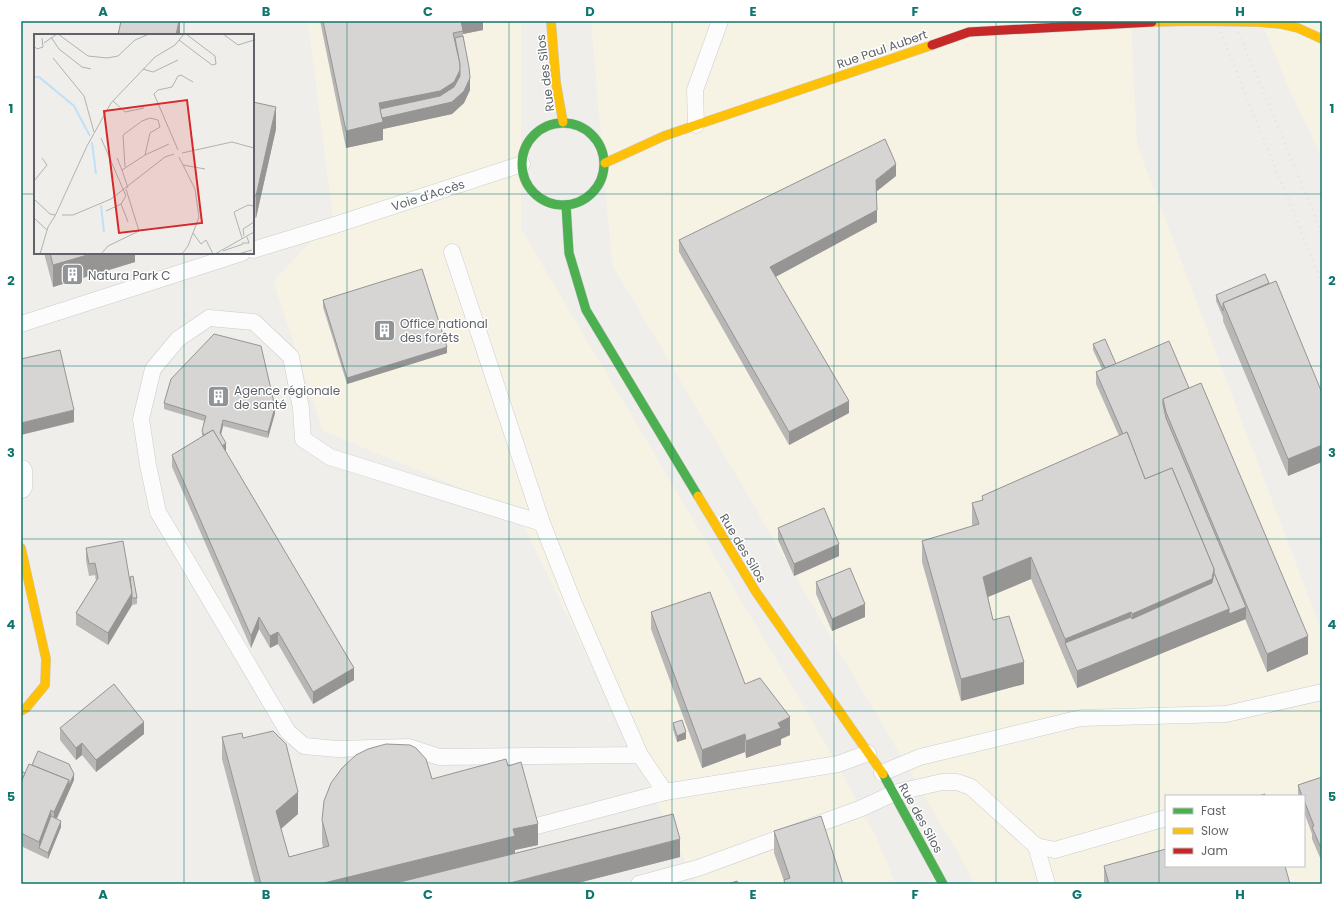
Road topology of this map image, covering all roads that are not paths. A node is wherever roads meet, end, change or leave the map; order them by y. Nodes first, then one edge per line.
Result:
1 (551, 21) edge
2 (720, 21) edge
3 (1322, 39) edge
4 (563, 122) junction
5 (696, 125) junction
6 (605, 163) junction
7 (522, 164) junction
8 (566, 205) junction
9 (254, 250) edge
10 (452, 252) dead end
11 (239, 254) edge
12 (21, 324) edge
13 (21, 471) edge
14 (21, 487) edge
15 (542, 523) junction
16 (21, 548) edge
17 (1322, 692) edge
18 (21, 711) edge
19 (868, 753) junction
20 (640, 755) junction
21 (882, 773) junction
22 (665, 792) junction
23 (894, 793) junction
24 (1165, 818) edge
25 (533, 827) edge
26 (1036, 846) junction
27 (639, 884) edge
28 (943, 884) edge
29 (1047, 884) edge

1 - 4 street, Rue des Silos
2 - 5 lane
3 - 5 street, Rue Paul Aubert
4 - 6 street
4 - 7 street
5 - 6 street, Rue Paul Aubert
6 - 8 street
7 - 8 street
7 - 9 lane, Voie d'Accès
8 - 19 street, Rue des Silos
10 - 15 lane
11 - 12 lane
13 - 14 street
15 - 20 lane
15 - 20 lane
16 - 18 street
17 - 21 lane
19 - 21 street, Rue des Silos
19 - 22 lane
20 - 22 lane
21 - 23 street, Rue des Silos
22 - 25 lane
23 - 26 lane
23 - 27 lane
23 - 28 street, Rue des Silos
24 - 26 lane
26 - 29 lane

